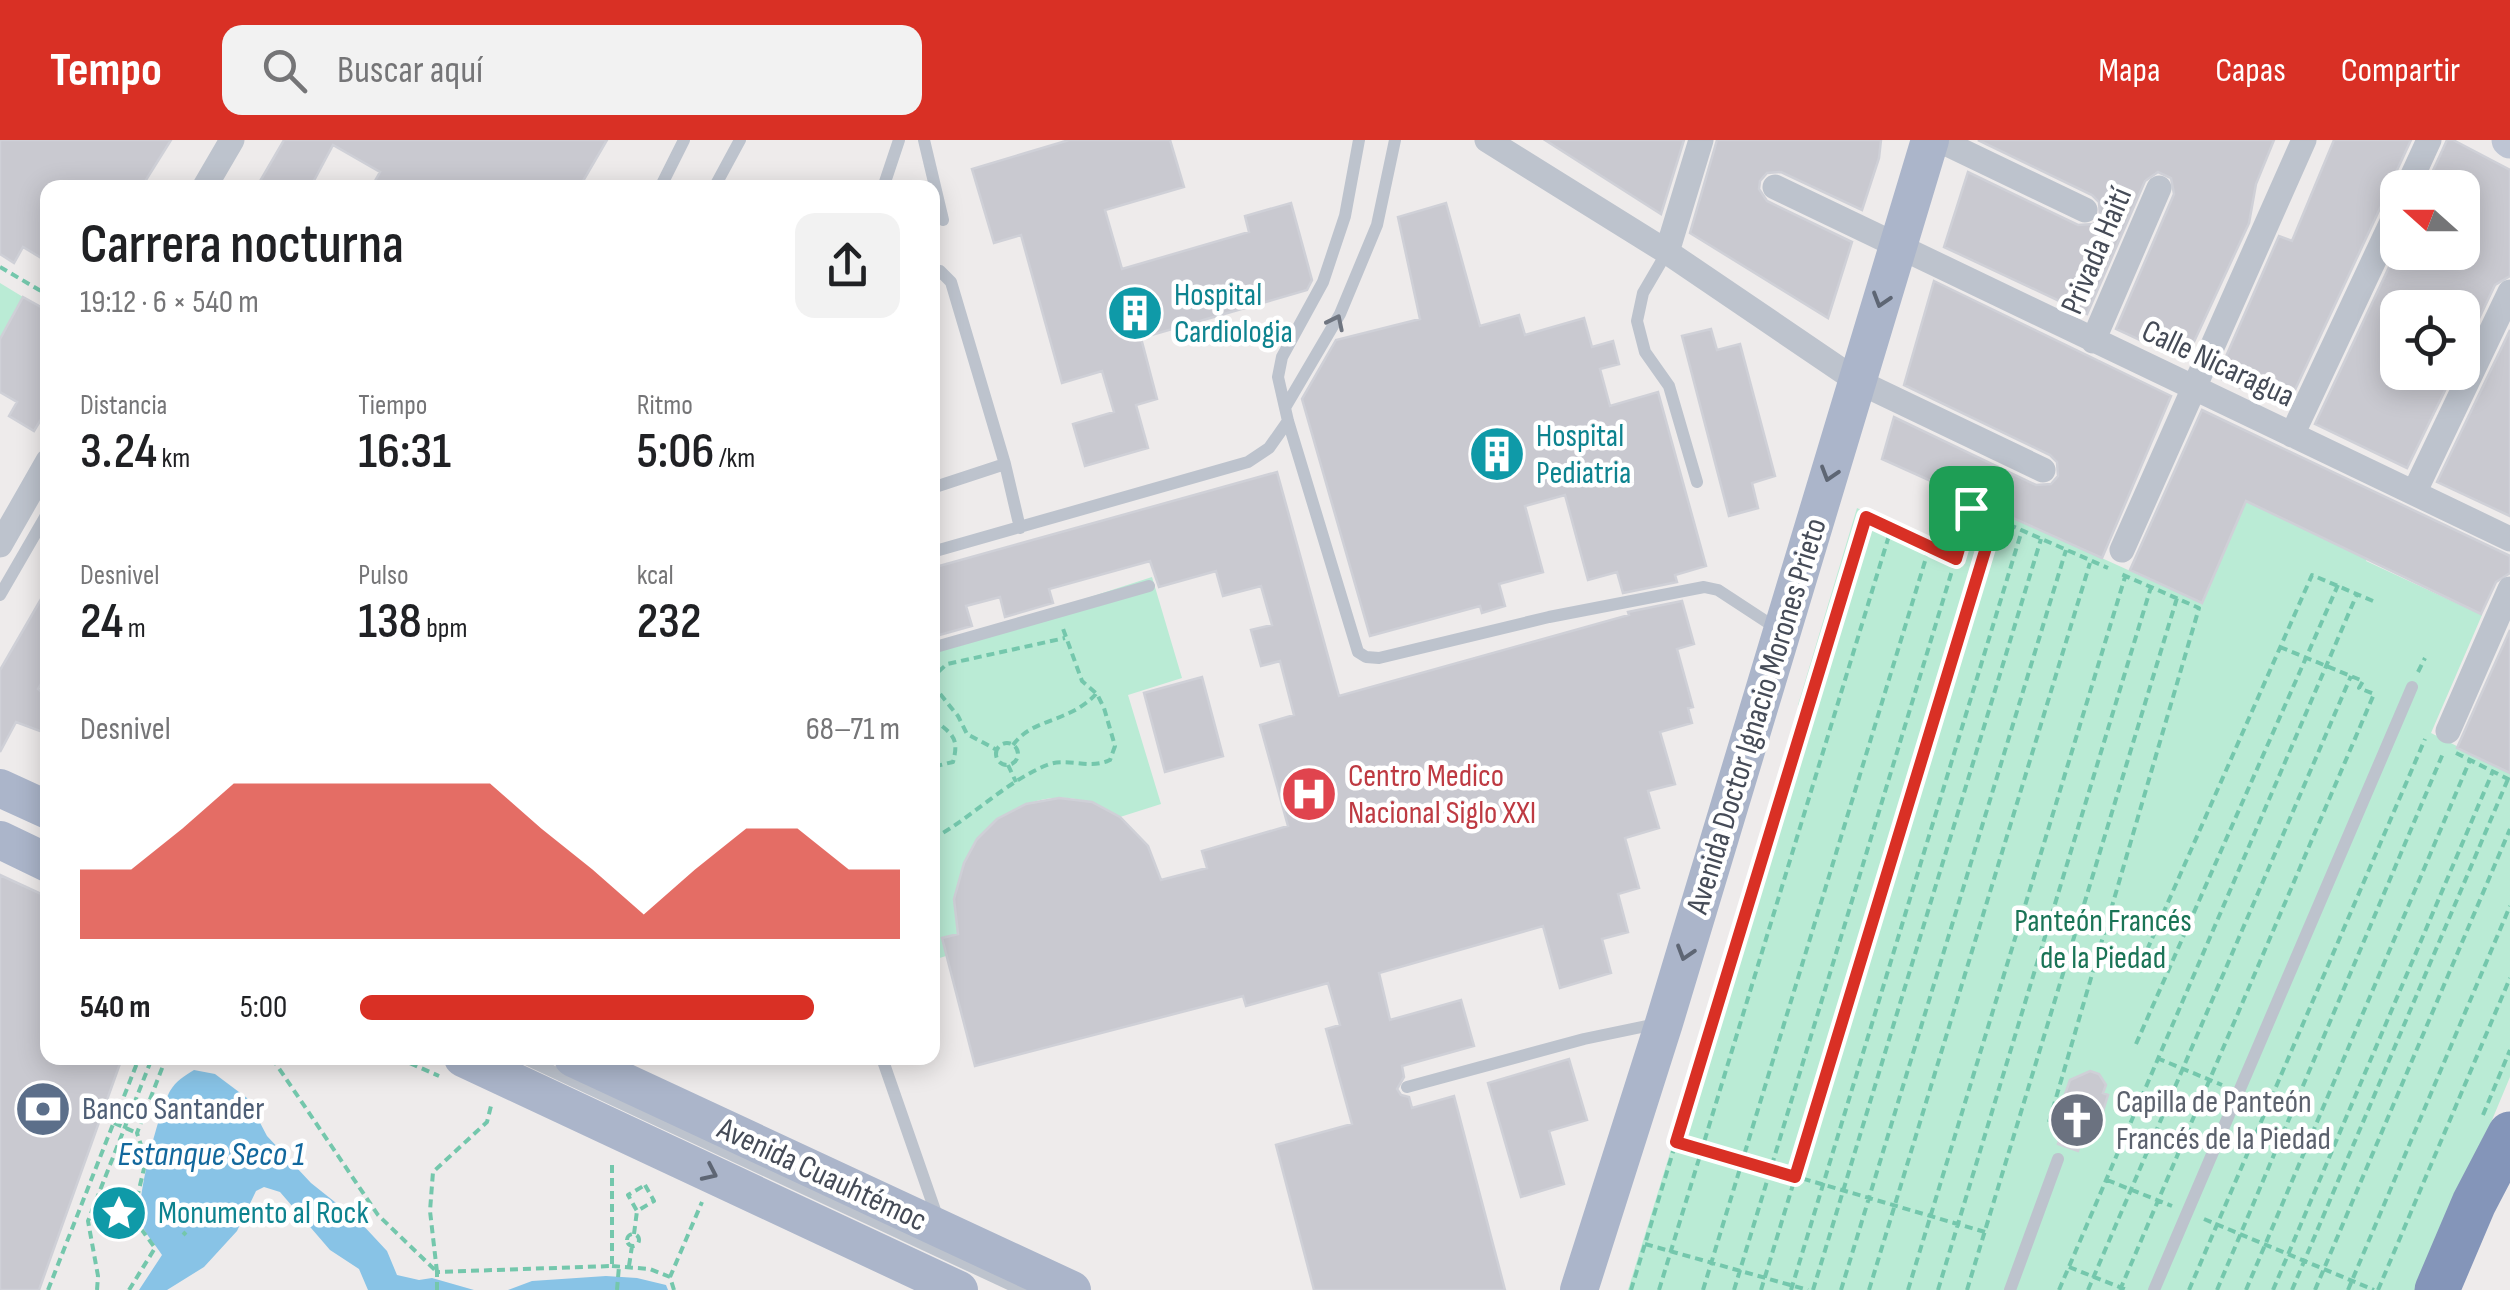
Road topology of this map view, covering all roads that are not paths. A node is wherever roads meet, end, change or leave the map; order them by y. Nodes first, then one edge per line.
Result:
1 (232, 140) edge
2 (684, 140) edge
3 (740, 140) edge
4 (899, 140) edge
5 (924, 140) edge
6 (1359, 140) edge
7 (1395, 140) edge
8 (1701, 140) edge
9 (1930, 140) edge
10 (1940, 140) edge
11 (2304, 140) edge
12 (2430, 140) edge
13 (1490, 141) edge
14 (2416, 170) edge
15 (209, 180) edge
16 (664, 180) edge
17 (718, 180) edge
18 (885, 180) edge
19 (934, 180) edge
20 (1774, 186) dead end
21 (2160, 188) dead end
22 (940, 207) edge
23 (2085, 210) dead end
24 (943, 220) dead end
25 (1897, 246) junction
26 (2380, 247) edge
27 (1667, 252) junction
28 (940, 271) edge
29 (2510, 292) edge
30 (2093, 340) junction
31 (1857, 381) junction
32 (2194, 388) junction
33 (1286, 406) junction
34 (1288, 421) junction
35 (2292, 435) junction
36 (1005, 464) junction
37 (2043, 470) dead end
38 (40, 474) edge
39 (1697, 482) dead end
40 (940, 485) edge
41 (2414, 493) junction
42 (40, 526) edge
43 (1020, 528) junction
44 (1, 539) edge
45 (2510, 539) edge
46 (940, 550) edge
47 (2124, 563) road end
48 (1150, 586) dead end
49 (2510, 589) edge
50 (0, 595) edge
51 (1782, 632) junction
52 (940, 646) edge
53 (2412, 686) dead end
54 (2439, 739) road end
55 (0, 788) edge
56 (0, 800) edge
57 (40, 806) edge
58 (40, 819) edge
59 (0, 824) edge
60 (0, 840) edge
61 (40, 843) edge
62 (40, 859) edge
63 (1664, 1023) junction
64 (478, 1065) edge
65 (539, 1065) edge
66 (588, 1065) edge
67 (884, 1065) edge
68 (1406, 1087) dead end
69 (2510, 1134) edge
70 (2058, 1159) dead end
71 (2510, 1172) edge
72 (942, 1230) junction
73 (959, 1290) edge
74 (1022, 1290) edge
75 (1072, 1290) edge
76 (1578, 1290) edge
77 (2010, 1290) edge
78 (2154, 1290) edge
79 (2437, 1290) edge
80 (2464, 1290) edge

1 - 15 street
2 - 16 lane
3 - 17 lane
4 - 18 lane
5 - 19 lane
6 - 33 lane
33 -> 7 lane
8 - 27 street
9 - 25 main road, Avenida Doctor Ignacio Morones Prieto
10 - 23 street
11 - 32 street
12 - 14 street
13 - 27 street
20 - 25 street, Calle Nicaragua
21 - 30 street, Privada Haití
22 - 24 lane
25 - 30 street, Calle Nicaragua
25 -> 31 main road, Avenida Doctor Ignacio Morones Prieto
26 - 35 street
27 - 31 street
27 - 39 lane
28 - 36 lane
29 - 41 street
30 - 32 street, Calle Nicaragua
31 - 37 street
31 -> 51 main road, Avenida Doctor Ignacio Morones Prieto
32 - 35 street, Calle Nicaragua
32 - 47 street
33 - 34 lane
34 - 43 lane
34 - 51 lane
35 - 41 street, Calle Nicaragua
36 - 40 lane
36 - 43 lane
38 - 44 street
41 - 45 street, Calle Nicaragua
42 - 50 lane
43 - 46 lane
48 - 52 lane
49 - 54 street
51 -> 63 main road, Avenida Doctor Ignacio Morones Prieto
53 - 78 lane
55 - 57 main road
56 - 58 lane
59 - 61 lane
60 - 62 main road
63 - 68 lane
63 - 76 main road, Avenida Doctor Ignacio Morones Prieto
64 -> 73 main road, Avenida Cuauhtémoc
65 - 74 lane
66 - 72 main road, Avenida Cuauhtémoc
67 - 72 lane
69 - 79 highway
70 - 77 lane
71 - 80 highway
72 - 75 main road, Avenida Cuauhtémoc

